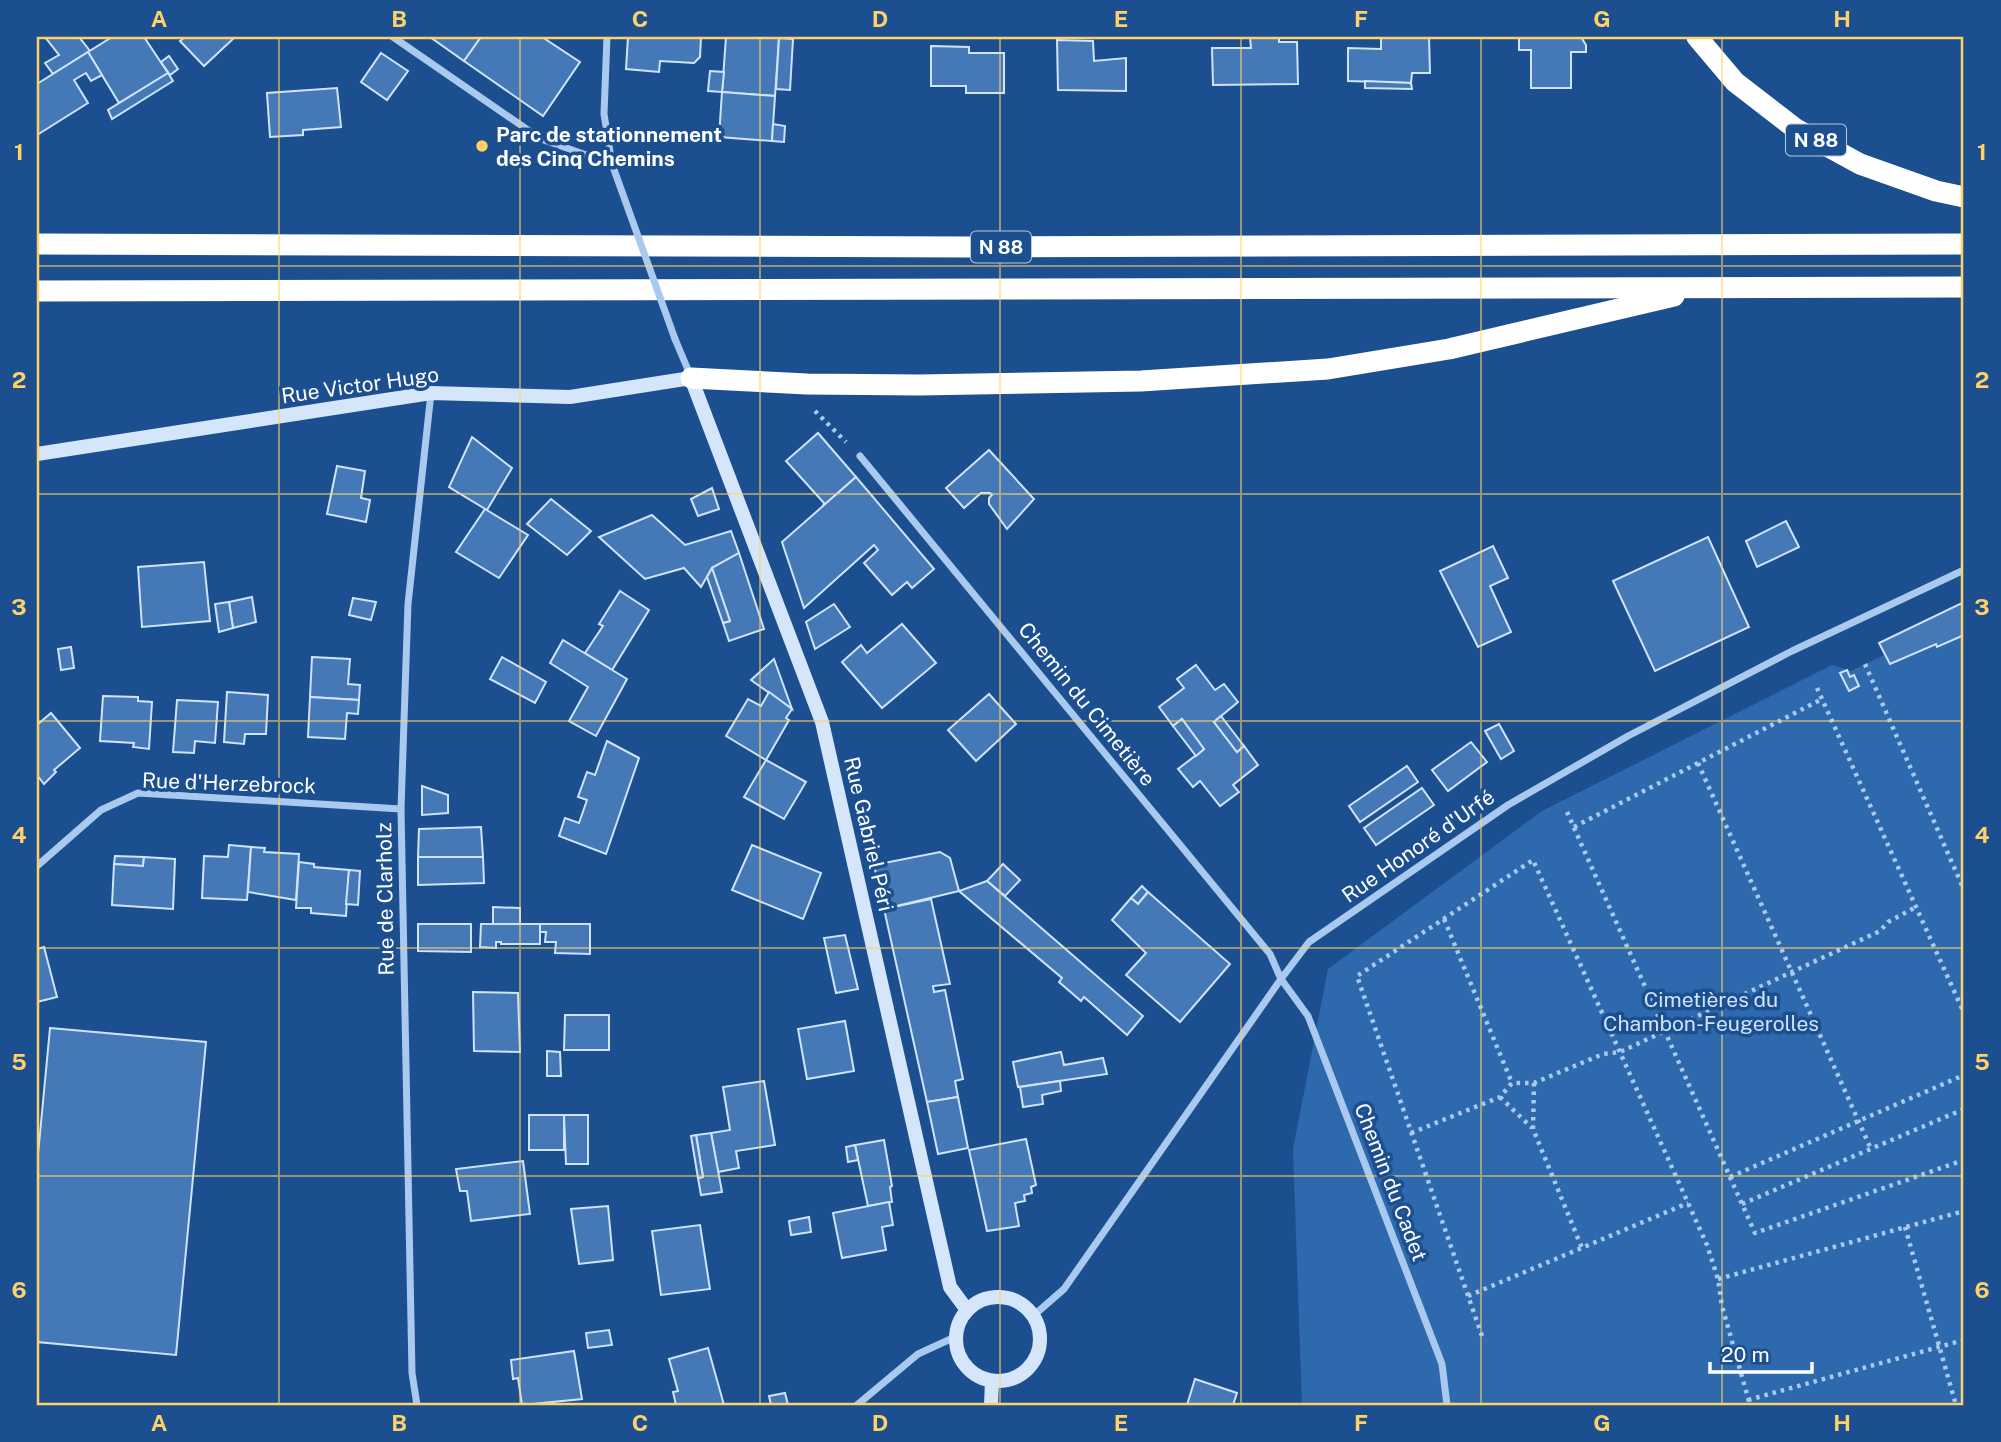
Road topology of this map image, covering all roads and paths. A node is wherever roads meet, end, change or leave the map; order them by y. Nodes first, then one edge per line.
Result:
1 (393, 37) edge
2 (607, 37) edge
3 (1697, 37) edge
4 (612, 164) junction
5 (1964, 197) edge
6 (37, 244) edge
7 (1964, 244) edge
8 (1732, 287) junction
9 (1964, 287) edge
10 (37, 291) edge
11 (691, 378) junction
12 (431, 393) junction
13 (37, 454) edge
14 (860, 456) dead end
15 (1964, 570) edge
16 (1865, 664) dead end
17 (1817, 688) dead end
18 (1822, 699) junction
19 (1698, 763) junction
20 (401, 808) junction
21 (1567, 812) dead end
22 (1574, 827) junction
23 (37, 866) edge
24 (1964, 890) edge
25 (1916, 907) junction
26 (1444, 918) junction
27 (1792, 972) junction
28 (1281, 979) junction
29 (1964, 1013) edge
30 (1665, 1031) junction
31 (1620, 1052) junction
32 (1964, 1075) edge
33 (1512, 1083) junction
34 (1534, 1083) junction
35 (1500, 1097) junction
36 (1964, 1109) edge
37 (1859, 1121) junction
38 (1533, 1129) junction
39 (1411, 1133) junction
40 (1871, 1149) junction
41 (1964, 1160) edge
42 (1730, 1177) junction
43 (1688, 1203) junction
44 (1742, 1204) junction
45 (1964, 1210) edge
46 (1905, 1227) junction
47 (1582, 1248) junction
48 (1718, 1279) junction
49 (1468, 1296) junction
50 (967, 1310) junction
51 (1033, 1316) junction
52 (1482, 1336) dead end
53 (955, 1337) junction
54 (1964, 1340) edge
55 (1939, 1347) junction
56 (992, 1381) junction
57 (1749, 1403) edge
58 (417, 1405) edge
59 (857, 1405) edge
60 (991, 1405) edge
61 (1447, 1405) edge
62 (1956, 1405) edge

1 - 4 street
2 - 4 street
3 - 5 highway, N 88
4 - 11 street, bridge
6 - 7 highway, N 88
8 - 9 highway, N 88
8 - 10 highway, N 88
8 - 11 highway
11 - 12 main road, Rue Victor Hugo
11 - 50 main road, Rue Gabriel Péri
12 - 13 main road, Rue Victor Hugo
12 - 20 street, Rue de Clarholz
14 - 28 street, Chemin du Cimetière
15 - 28 street, Rue Honoré d'Urfé
16 - 24 path
17 - 18 path
18 - 19 path
18 - 25 path
19 - 22 path
19 - 27 path
20 - 23 street, Rue d'Herzebrock
20 - 58 street, Rue de Clarholz
21 - 22 path
22 - 30 path
25 - 27 path
25 - 29 path
26 - 31 path
26 - 33 path
26 - 39 path
27 - 30 path
27 - 37 path
28 - 51 street, Rue Honoré d'Urfé
28 - 61 street, Chemin du Cadet
30 - 31 path
30 - 42 path
31 - 34 path
31 - 43 path
32 - 37 path
33 - 34 path
33 - 35 path
34 - 38 path
35 - 38 path
35 - 39 path
36 - 40 path
37 - 40 path
37 - 42 path
38 - 47 path
39 - 49 path
40 - 44 path
41 - 44 path
42 - 44 path
43 - 47 path
43 - 48 path
45 - 46 path
46 - 48 path
46 - 55 path
47 - 49 path
48 - 57 path
49 - 52 path
50 - 51 main road
50 - 53 main road
51 - 56 main road
53 - 56 main road
53 - 59 street
54 - 55 path
55 - 57 path
55 - 62 path
56 - 60 main road

